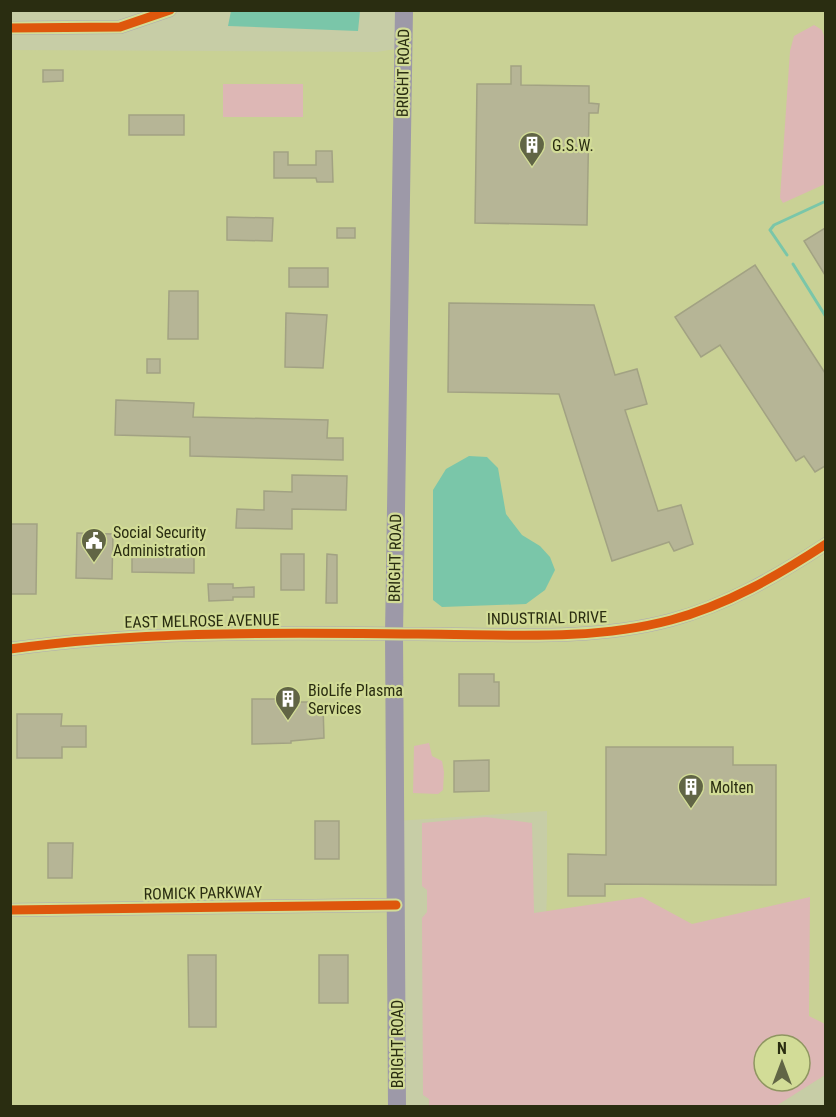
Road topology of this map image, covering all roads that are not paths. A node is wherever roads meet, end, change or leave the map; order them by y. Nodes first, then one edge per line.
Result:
1 (170, 10) edge
2 (404, 10) edge
3 (10, 28) edge
4 (825, 544) edge
5 (394, 634) junction
6 (10, 649) edge
7 (396, 905) junction
8 (10, 910) edge
9 (397, 1107) edge

1 - 3 street
2 - 5 main road, BRIGHT ROAD
4 - 5 street, INDUSTRIAL DRIVE
5 - 6 street, EAST MELROSE AVENUE
5 - 7 main road, BRIGHT ROAD
7 - 8 street, ROMICK PARKWAY
7 - 9 main road, BRIGHT ROAD

